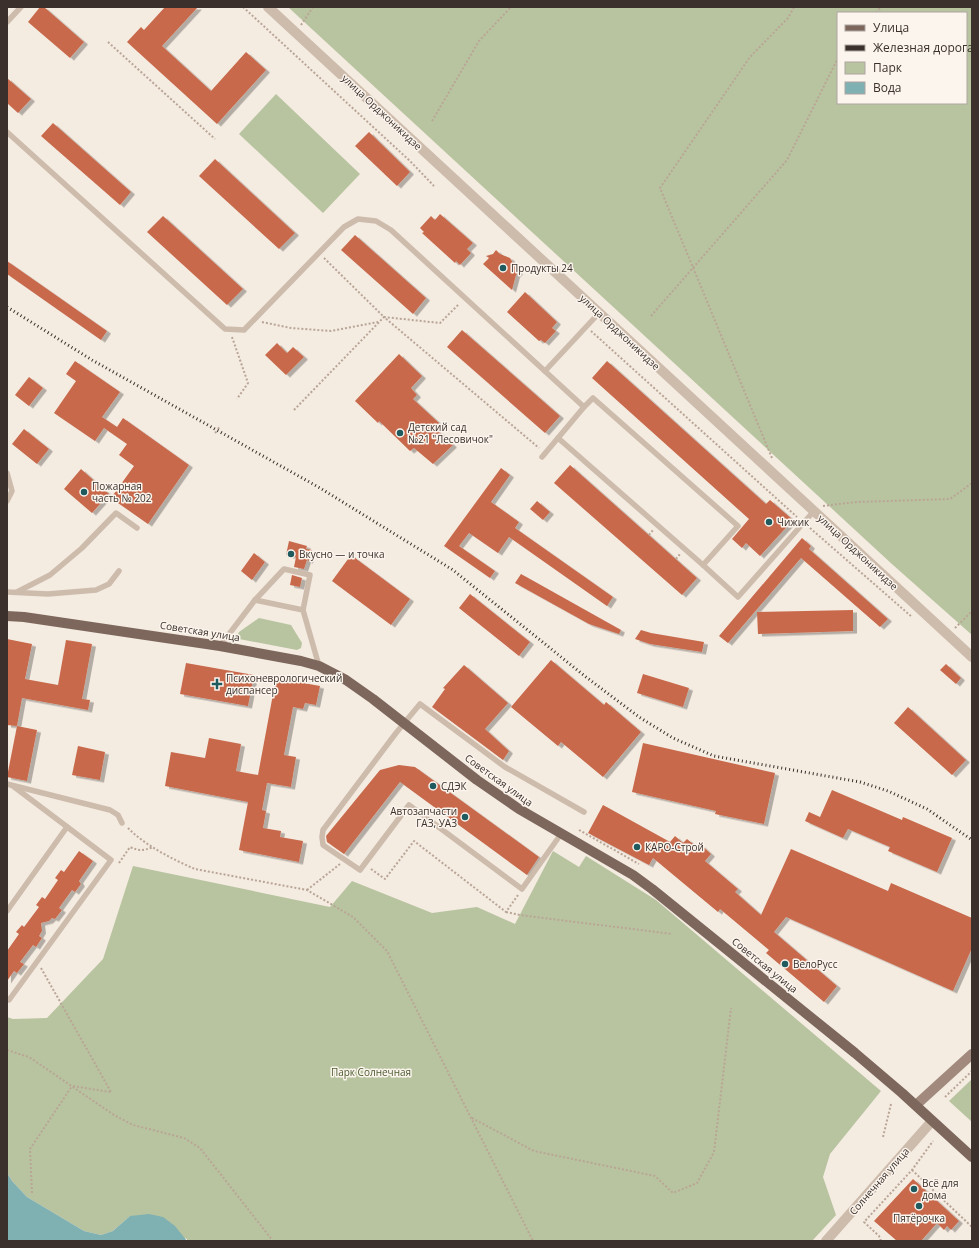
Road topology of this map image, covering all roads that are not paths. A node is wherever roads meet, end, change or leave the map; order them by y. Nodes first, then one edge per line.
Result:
1 (21, 7) edge
2 (268, 7) edge
3 (7, 22) edge
4 (7, 132) edge
5 (599, 313) junction
6 (545, 371) junction
7 (584, 407) junction
8 (558, 438) junction
9 (543, 455) road end
10 (7, 473) edge
11 (7, 501) edge
12 (812, 510) junction
13 (137, 528) dead end
14 (703, 565) junction
15 (119, 571) dead end
16 (7, 592) edge
17 (17, 592) junction
18 (255, 600) junction
19 (303, 610) junction
20 (7, 616) edge
21 (220, 646) junction
22 (972, 657) edge
23 (319, 666) junction
24 (404, 722) junction
25 (10, 785) edge
26 (584, 812) dead end
27 (122, 823) road end
28 (67, 826) junction
29 (561, 834) junction
30 (7, 911) edge
31 (7, 999) edge
32 (972, 1054) edge
33 (916, 1106) junction
34 (932, 1121) junction
35 (972, 1157) edge
36 (826, 1241) edge

1 - 3 lane
2 - 5 street, улица Орджоникидзе
4 - 6 lane
5 - 6 lane
5 - 12 street, улица Орджоникидзе
6 - 7 lane
7 - 8 lane
7 - 14 lane
8 - 9 lane
8 - 14 lane
10 - 11 lane
12 - 14 lane
12 - 22 street, улица Орджоникидзе
13 - 17 lane
15 - 17 lane
16 - 17 lane
18 - 19 lane
18 - 19 lane
18 - 21 lane
19 - 23 lane
20 - 21 main road, Советская улица
21 - 23 main road, Советская улица
23 - 24 main road, Советская улица
24 - 26 lane
24 - 29 main road, Советская улица
24 - 29 lane
25 - 27 lane
25 - 28 lane
28 - 30 lane
28 - 31 lane
29 - 33 main road, Советская улица
32 - 33 main road
33 - 34 main road, Советская улица
34 - 35 main road, Советская улица
34 - 36 street, Солнечная улица

